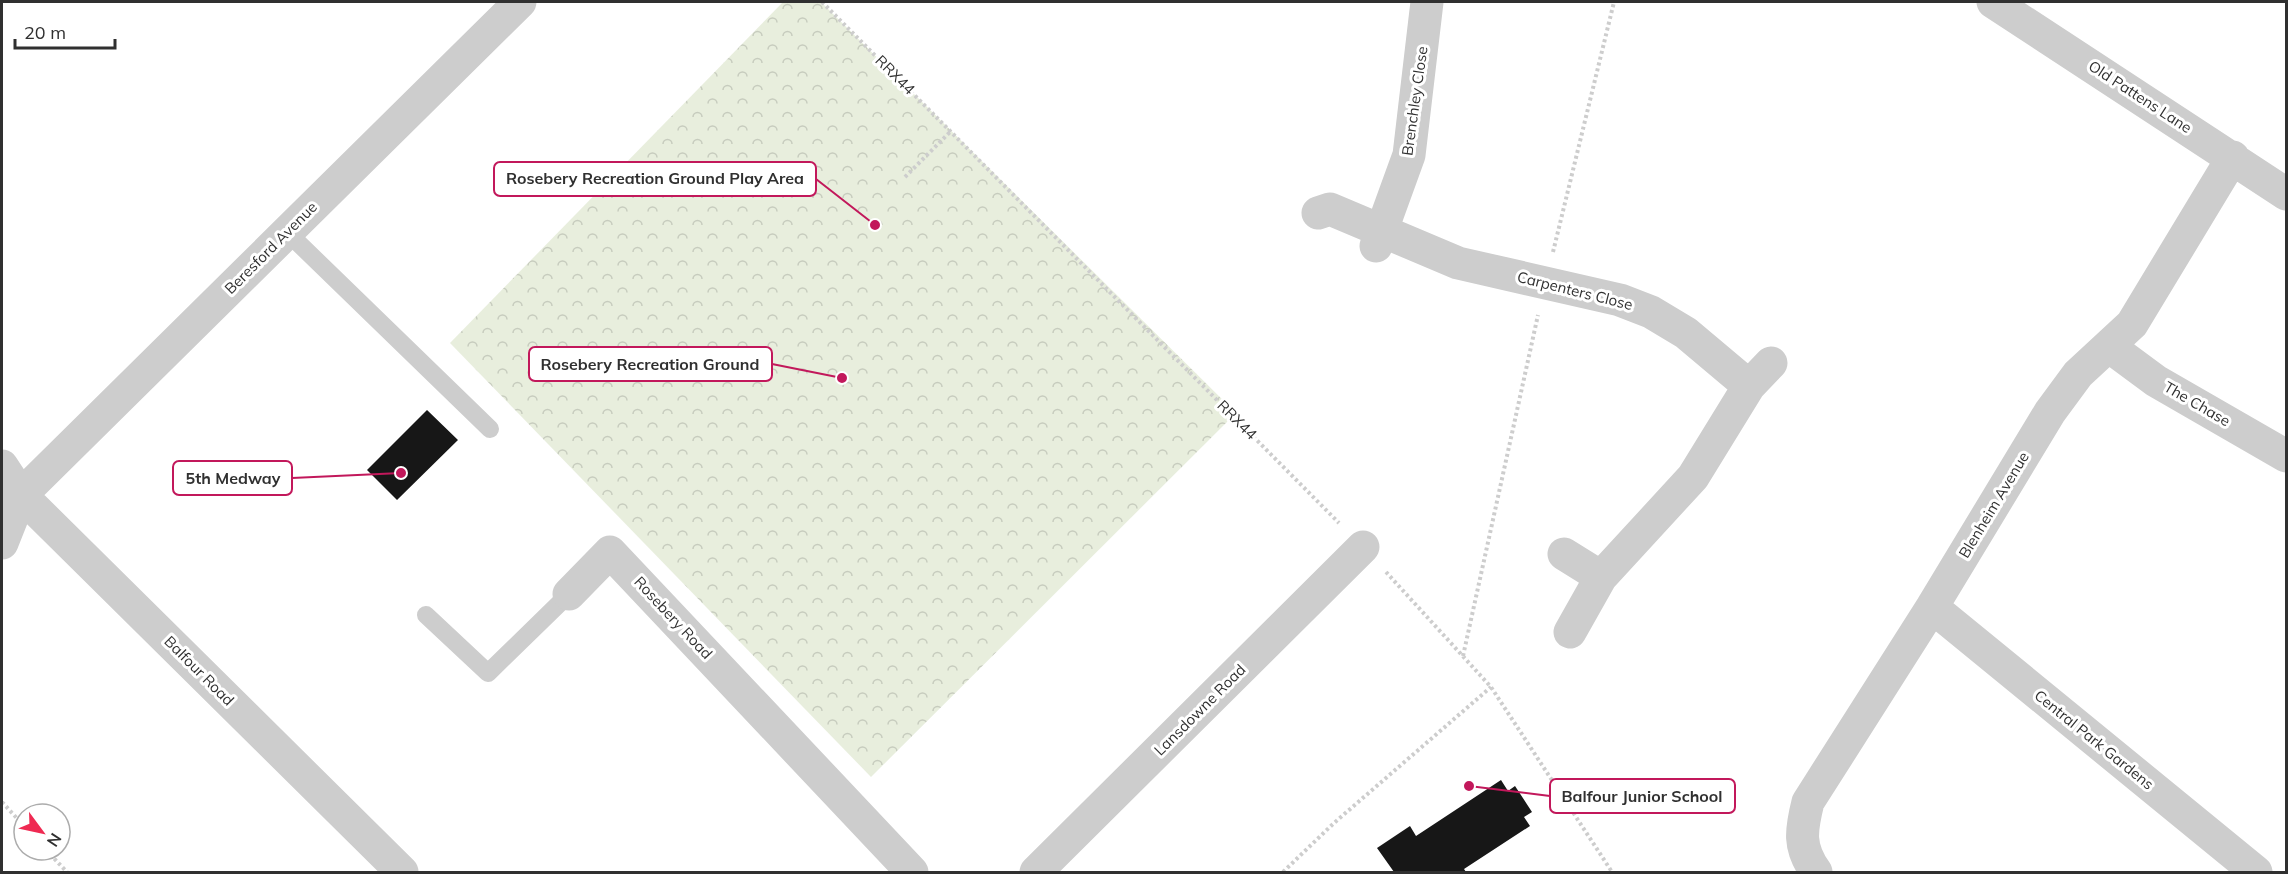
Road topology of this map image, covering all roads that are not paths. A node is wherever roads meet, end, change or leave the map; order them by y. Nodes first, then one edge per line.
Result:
1 (520, 2) edge
2 (1427, 2) edge
3 (1993, 2) edge
4 (2233, 157) junction
5 (2286, 194) edge
6 (1318, 213) dead end
7 (287, 232) junction
8 (1379, 239) junction
9 (2110, 347) junction
10 (490, 429) dead end
11 (2286, 456) edge
12 (2, 466) edge
13 (21, 495) junction
14 (2, 543) edge
15 (1363, 547) road end
16 (1564, 554) dead end
17 (1601, 577) junction
18 (569, 594) joint
19 (1932, 607) junction
20 (426, 615) dead end
21 (1570, 632) dead end
22 (402, 873) edge
23 (912, 873) edge
24 (1036, 873) edge
25 (1816, 873) edge
26 (2256, 873) edge

1 - 7 street, Beresford Avenue
2 - 8 street, Brenchley Close
3 - 4 street, Old Pattens Lane
4 - 5 street, Old Pattens Lane
4 - 9 street, Blenheim Avenue
6 - 8 street
7 - 10 lane
7 - 13 street, Beresford Avenue
8 - 17 street, Carpenters Close
9 - 11 street, The Chase
9 - 19 street, Blenheim Avenue
12 - 13 street, Balfour Road
13 - 14 street
13 - 22 street, Balfour Road
15 - 24 street, Lansdowne Road
16 - 17 street
17 - 21 street, Carpenters Close
18 - 20 lane, Rosebery Road
18 - 23 street, Rosebery Road
19 - 25 street, Blenheim Avenue
19 - 26 street, Central Park Gardens

